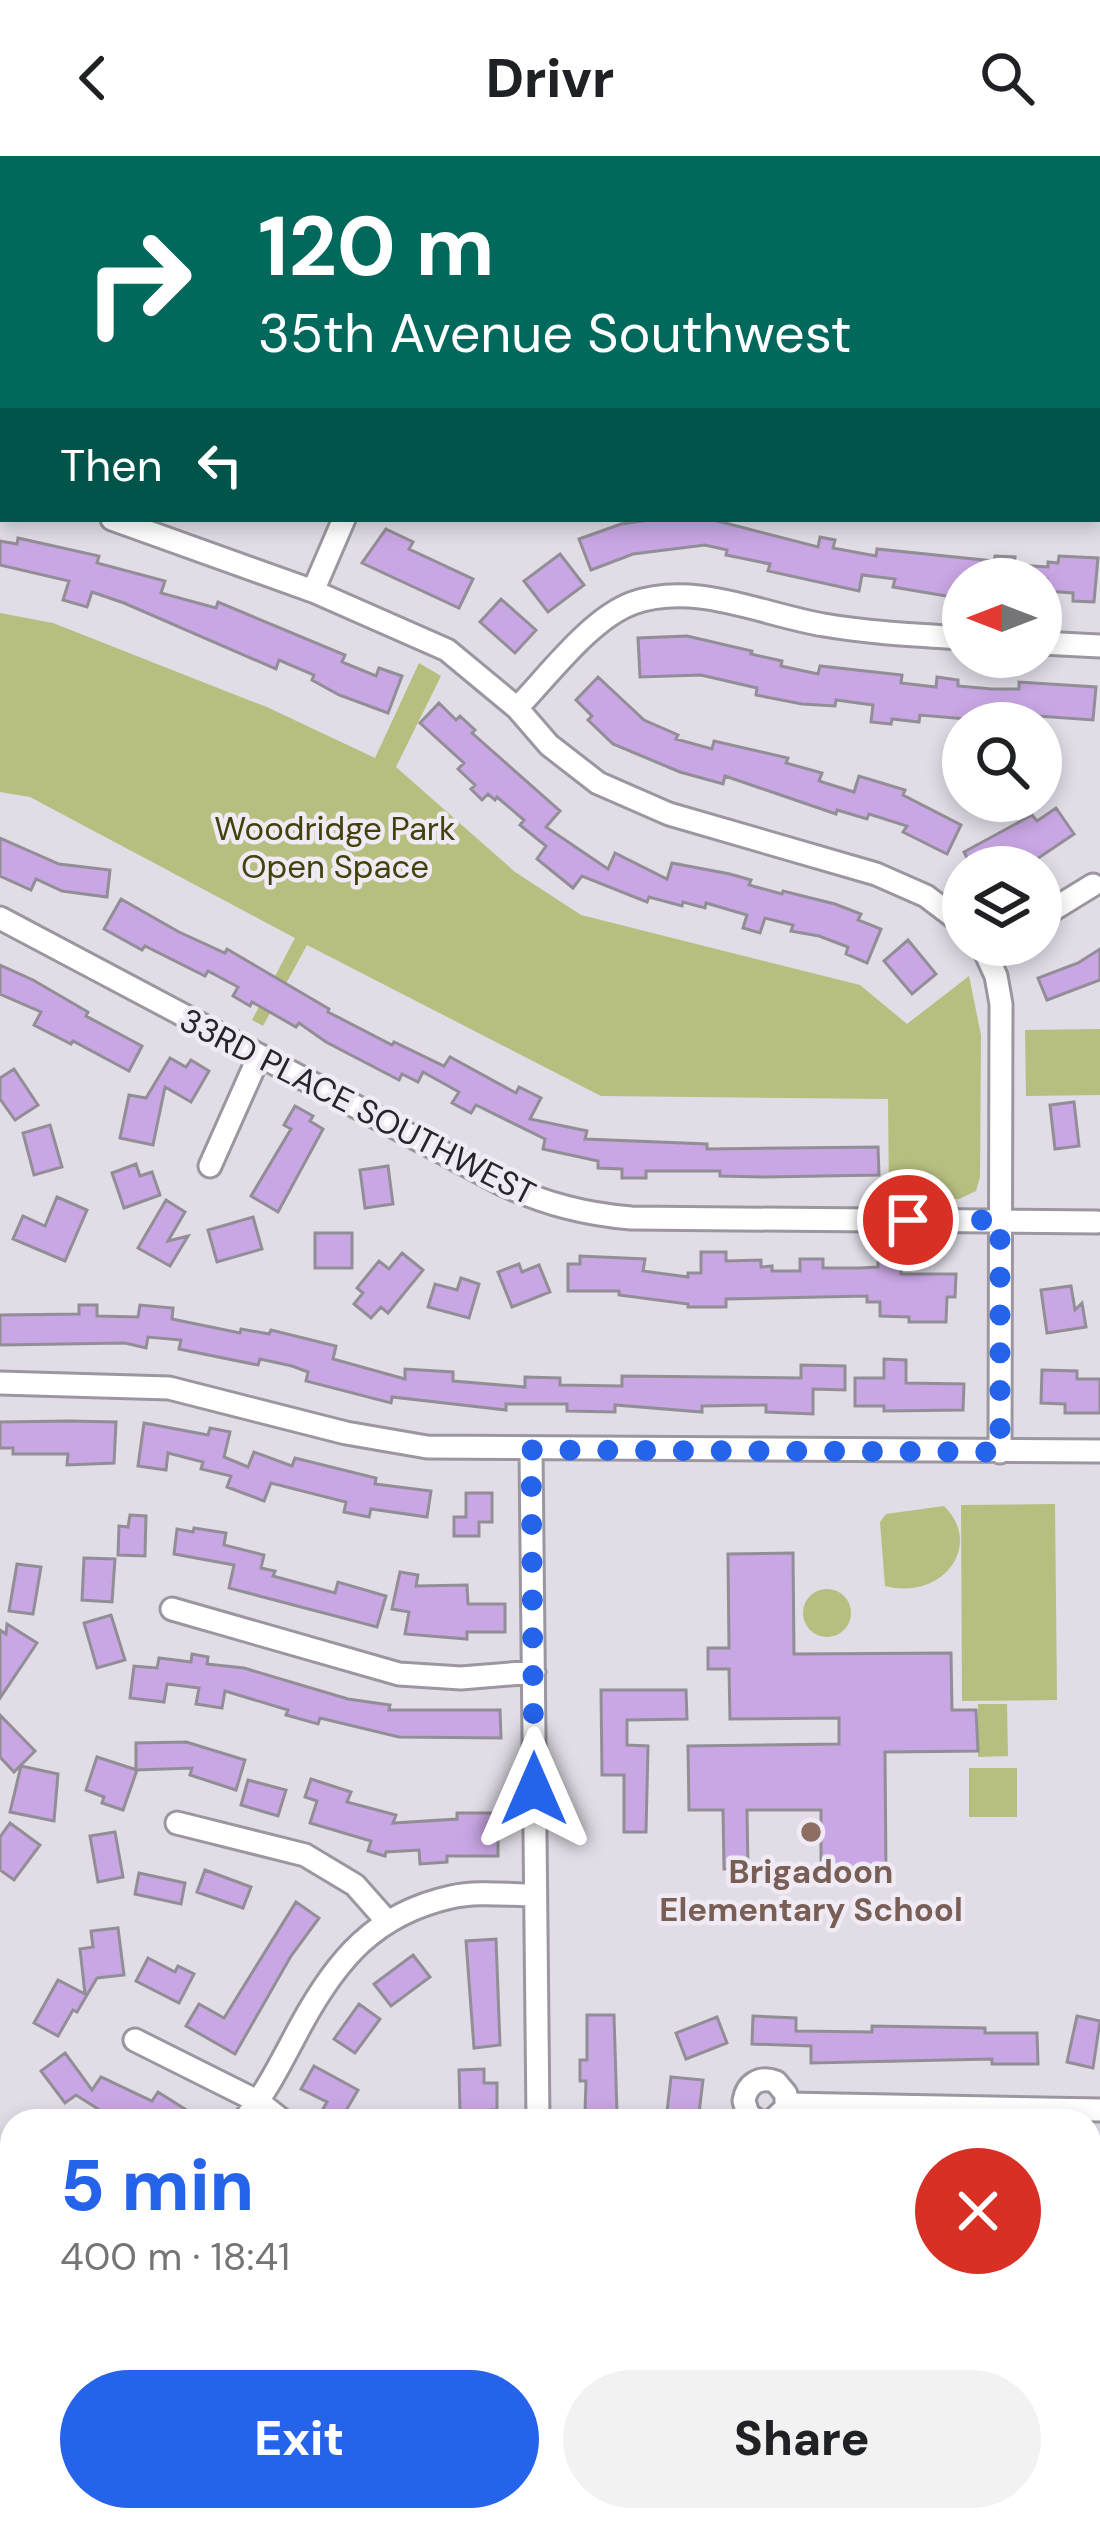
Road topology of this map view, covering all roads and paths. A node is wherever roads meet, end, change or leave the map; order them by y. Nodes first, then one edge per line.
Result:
1 (120, 522) edge
2 (343, 522) edge
3 (313, 590) junction
4 (942, 636) edge
5 (1062, 644) edge
6 (1100, 646) edge
7 (517, 708) junction
8 (1093, 885) dead end
9 (1062, 904) edge
10 (942, 908) edge
11 (0, 918) edge
12 (992, 966) edge
13 (259, 1056) junction
14 (210, 1166) dead end
15 (1000, 1220) junction
16 (1097, 1222) dead end
17 (0, 1383) edge
18 (531, 1450) junction
19 (1100, 1451) edge
20 (1000, 1452) junction
21 (172, 1609) dead end
22 (534, 1672) junction
23 (177, 1823) dead end
24 (535, 1895) junction
25 (386, 1920) junction
26 (135, 2040) dead end
27 (259, 2102) junction
28 (253, 2109) edge
29 (268, 2109) edge
30 (538, 2109) edge
31 (746, 2109) edge
32 (780, 2109) edge

1 - 3 street
2 - 3 street
3 - 7 street
4 - 7 street
5 - 6 street
7 - 10 street
8 - 9 street
11 - 13 street, 33RD PLACE SOUTHWEST
12 - 15 street
13 - 14 street
13 - 15 street, 33RD PLACE SOUTHWEST
15 - 16 street, 33RD PLACE SOUTHWEST
15 - 20 street
17 - 18 street
18 - 20 street
18 - 22 street
19 - 20 street
21 - 22 street
22 - 24 street
23 - 25 street
24 - 25 street
24 - 30 street
25 - 27 street
26 - 27 street
27 - 28 street
27 - 29 street
31 - 32 street

